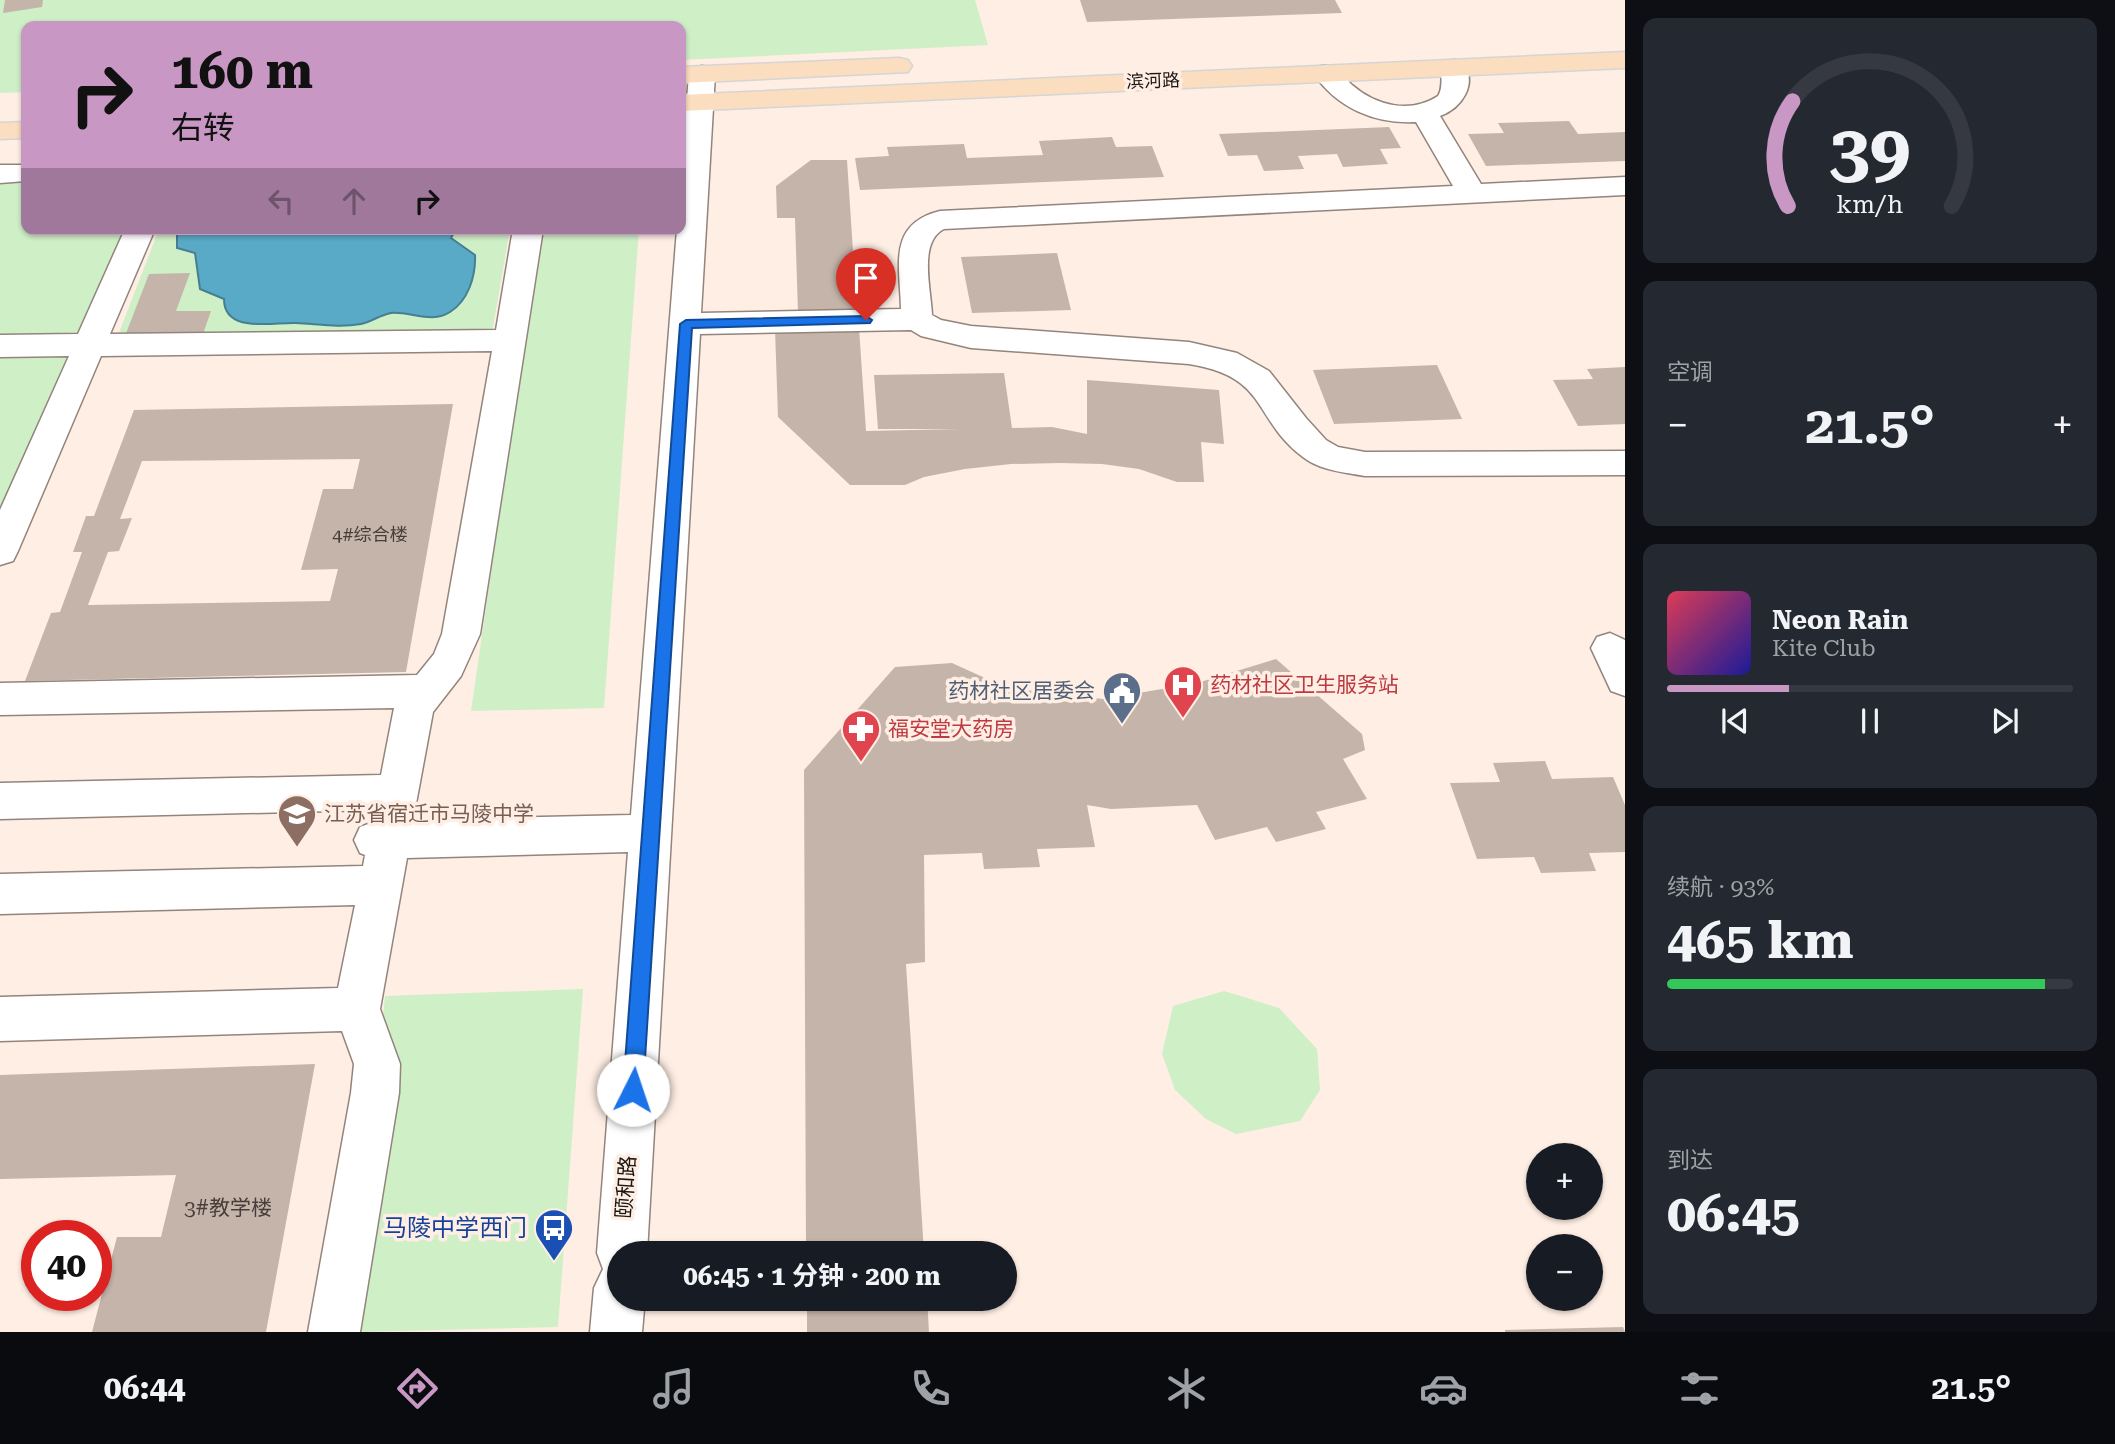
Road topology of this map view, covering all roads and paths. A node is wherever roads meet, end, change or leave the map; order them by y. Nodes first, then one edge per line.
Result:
1 (1625, 38) edge
2 (1208, 54) dead end
3 (1625, 60) edge
4 (921, 65) dead end
5 (1454, 68) junction
6 (1326, 73) junction
7 (691, 89) edge
8 (21, 106) edge
9 (0, 107) edge
10 (1411, 113) junction
11 (21, 130) edge
12 (0, 131) edge
13 (21, 173) edge
14 (0, 174) edge
15 (1625, 186) edge
16 (1458, 194) junction
17 (137, 235) edge
18 (527, 235) edge
19 (917, 319) junction
20 (686, 324) junction
21 (509, 340) junction
22 (90, 345) junction
23 (0, 346) edge
24 (1625, 463) edge
25 (0, 551) edge
26 (427, 691) junction
27 (0, 699) edge
28 (398, 792) junction
29 (0, 801) edge
30 (651, 833) junction
31 (382, 840) junction
32 (380, 885) junction
33 (0, 894) edge
34 (357, 1009) junction
35 (0, 1019) edge
36 (623, 1241) edge
37 (618, 1311) edge
38 (334, 1332) edge
39 (617, 1332) edge

1 - 2 main road
3 - 5 main road, 滨河路
4 - 7 main road
5 - 6 main road, 滨河路
5 - 10 street
6 - 7 main road, 滨河路
6 - 10 street
7 - 20 street, 颐和路
8 - 9 main road
10 - 16 street
11 - 12 main road
13 - 14 street
15 - 16 street
16 - 19 street
17 - 22 street
18 - 21 street
19 - 20 street
19 - 24 street
20 - 30 street, 颐和路
21 - 22 street
21 - 26 street
22 - 23 street
22 - 25 street
26 - 27 street
26 - 28 street
28 - 29 street
28 - 31 street
30 - 31 street
30 - 36 street, 颐和路
31 - 32 street
32 - 33 street
32 - 34 street
34 - 35 street
34 - 38 street
37 - 39 street

